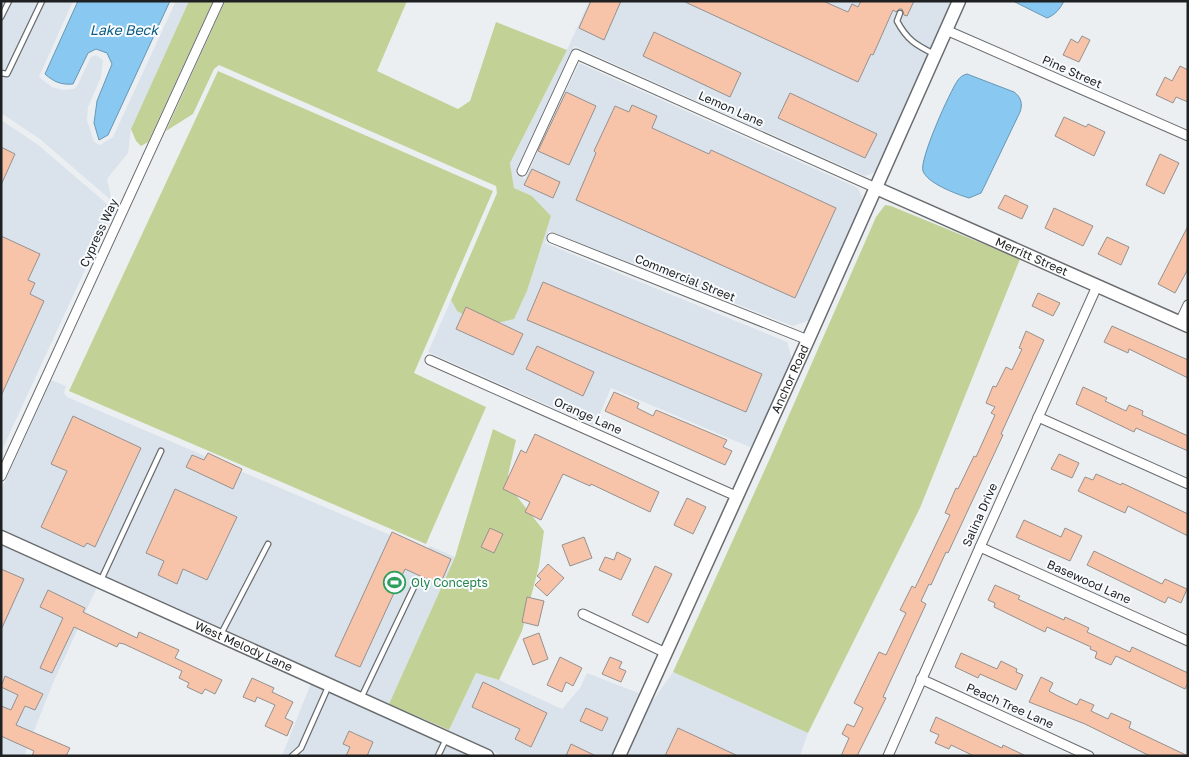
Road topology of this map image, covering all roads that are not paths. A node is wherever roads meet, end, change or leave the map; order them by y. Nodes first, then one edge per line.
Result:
1 (9, 1) edge
2 (42, 1) edge
3 (219, 1) edge
4 (958, 2) edge
5 (900, 13) dead end
6 (1, 18) edge
7 (946, 30) junction
8 (935, 54) junction
9 (1, 73) edge
10 (1188, 136) edge
11 (522, 170) dead end
12 (876, 188) junction
13 (552, 238) dead end
14 (1097, 286) junction
15 (1188, 305) edge
16 (1184, 324) edge
17 (808, 340) junction
18 (430, 360) dead end
19 (1038, 417) junction
20 (161, 451) dead end
21 (1, 476) edge
22 (1188, 484) edge
23 (736, 496) junction
24 (1, 537) edge
25 (268, 544) dead end
26 (980, 547) junction
27 (101, 582) junction
28 (415, 585) dead end
29 (584, 614) dead end
30 (220, 635) junction
31 (1188, 641) edge
32 (666, 653) junction
33 (921, 679) junction
34 (330, 684) junction
35 (361, 698) junction
36 (446, 738) junction
37 (292, 756) edge
38 (438, 756) edge
39 (487, 756) edge
40 (619, 756) edge
41 (888, 756) edge
42 (1089, 756) edge

1 - 6 lane
2 - 9 lane
3 - 21 street, Cypress Way
4 - 7 street, Anchor Road
5 - 8 lane
7 - 8 street, Anchor Road
7 - 10 street, Pine Street
8 - 12 street, Anchor Road
11 - 12 street, Lemon Lane
12 - 14 street, Merritt Street
12 - 17 street, Anchor Road
13 - 17 street, Commercial Street
14 - 16 street, Merritt Street
14 - 19 street, Salina Drive
15 - 16 street
17 - 23 street, Anchor Road
18 - 23 street, Orange Lane
19 - 22 street
19 - 26 street, Salina Drive
20 - 27 lane
23 - 32 street, Anchor Road
24 - 27 street, West Melody Lane
25 - 30 lane
26 - 31 street, Basewood Lane
26 - 33 street, Salina Drive
27 - 30 street, West Melody Lane
28 - 35 lane
29 - 32 street
30 - 34 street, West Melody Lane
32 - 40 street, Anchor Road
33 - 41 street, Salina Drive
33 - 42 street, Peach Tree Lane
34 - 35 street, West Melody Lane
34 - 37 lane
35 - 36 street, West Melody Lane
36 - 38 lane
36 - 39 street, West Melody Lane

